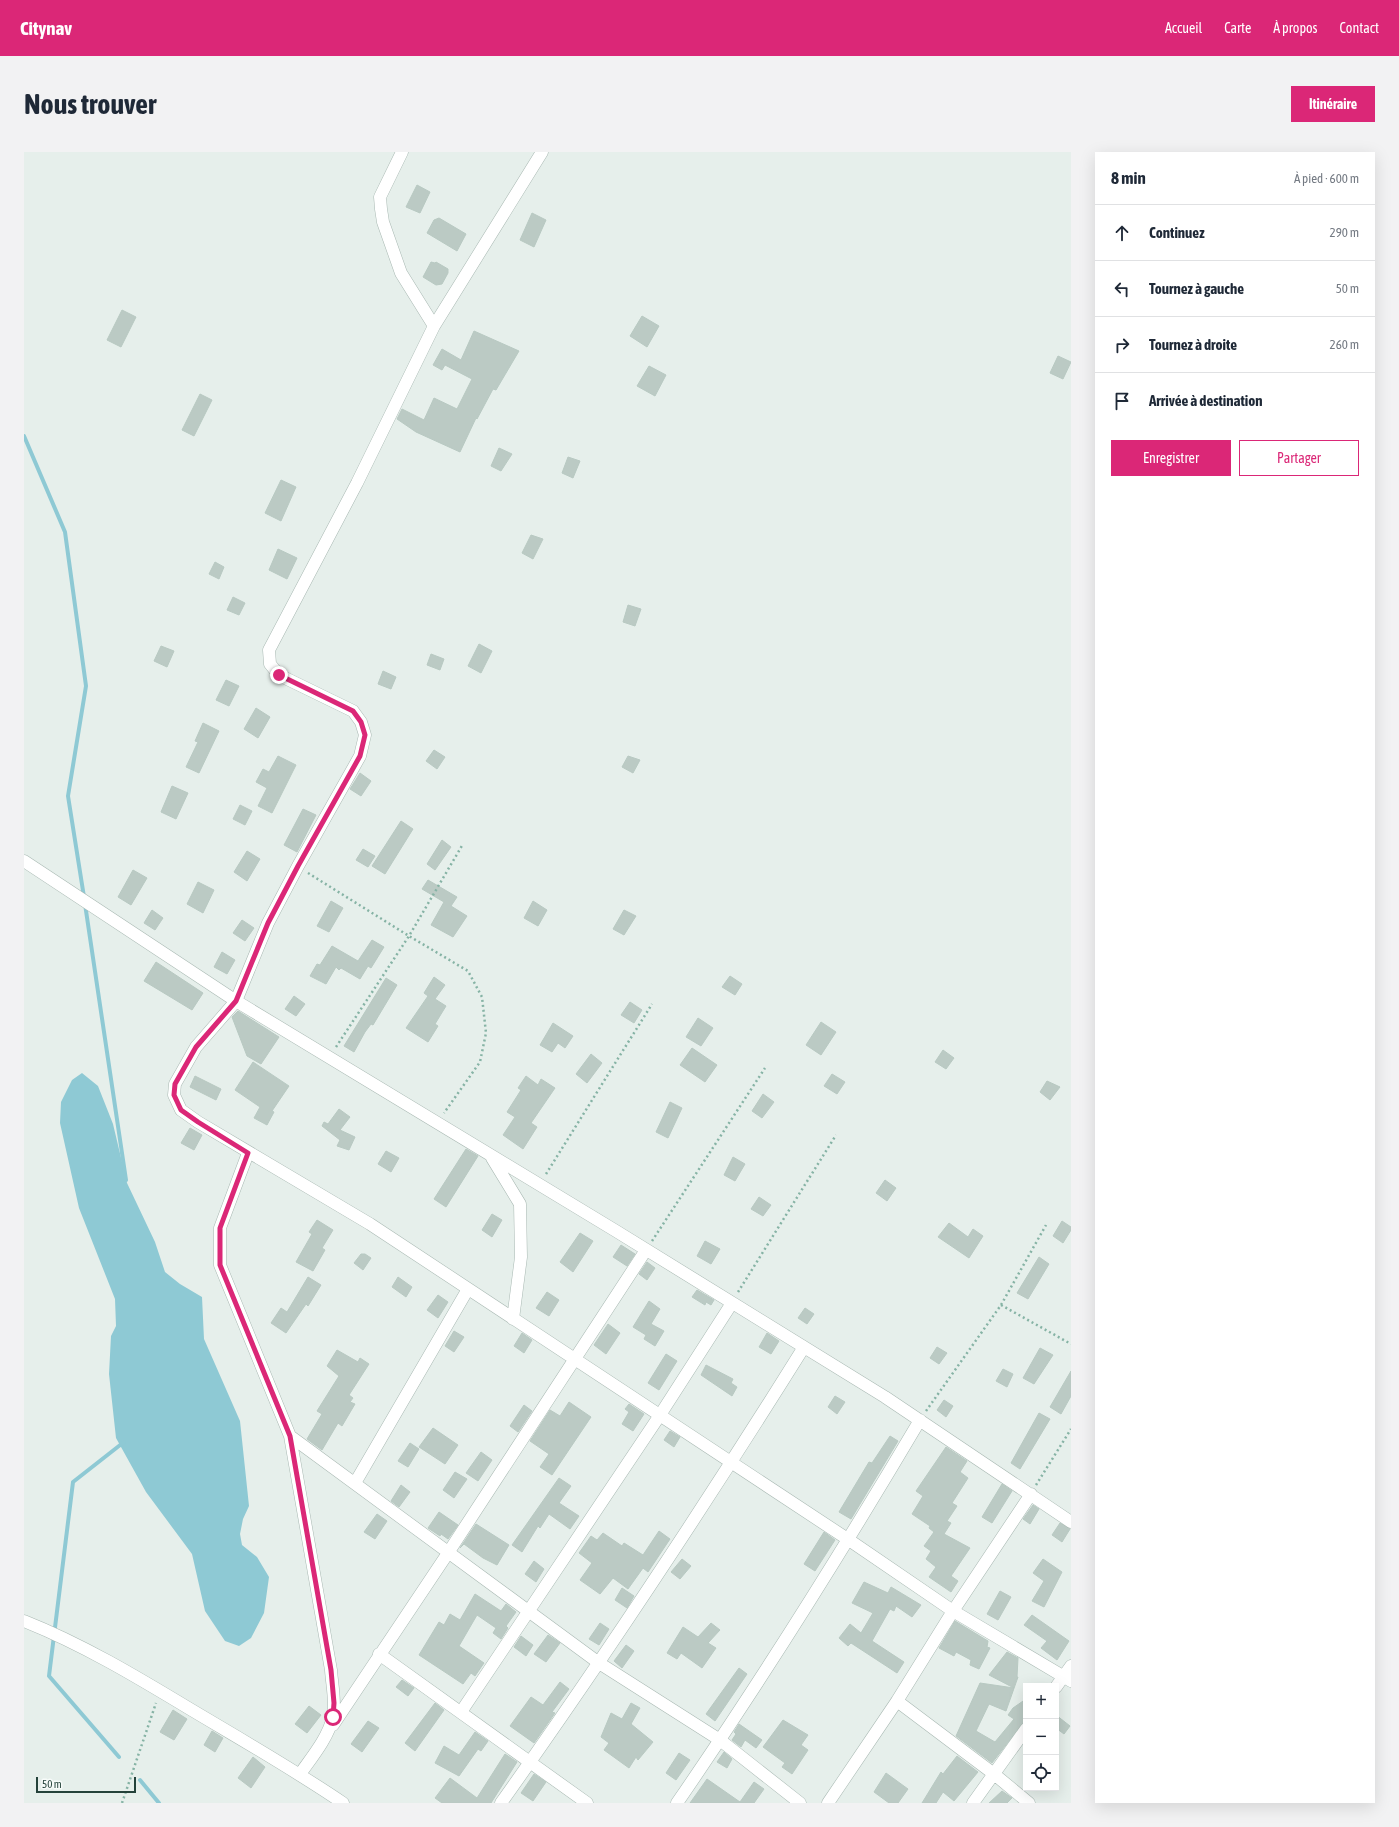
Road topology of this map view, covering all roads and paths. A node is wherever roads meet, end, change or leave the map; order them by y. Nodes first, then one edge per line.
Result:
1 (402, 152) edge
2 (542, 152) edge
3 (434, 326) junction
4 (463, 844) dead end
5 (24, 861) edge
6 (298, 866) junction
7 (409, 936) junction
8 (236, 1001) junction
9 (652, 1004) dead end
10 (329, 1058) junction
11 (765, 1068) dead end
12 (437, 1123) junction
13 (836, 1135) dead end
14 (248, 1153) junction
15 (490, 1155) junction
16 (539, 1184) junction
17 (1046, 1226) dead end
18 (646, 1250) junction
19 (468, 1289) junction
20 (732, 1303) junction
21 (1001, 1305) junction
22 (513, 1319) junction
23 (1071, 1344) edge
24 (804, 1347) junction
25 (574, 1359) junction
26 (660, 1415) junction
27 (920, 1420) junction
28 (1071, 1429) edge
29 (290, 1436) junction
30 (732, 1462) junction
31 (355, 1483) junction
32 (1031, 1494) junction
33 (1071, 1522) edge
34 (849, 1540) junction
35 (448, 1553) junction
36 (530, 1611) junction
37 (954, 1611) junction
38 (24, 1621) edge
39 (379, 1654) junction
40 (599, 1663) junction
41 (1069, 1675) edge
42 (1059, 1685) edge
43 (160, 1691) junction
44 (897, 1701) junction
45 (461, 1712) junction
46 (1023, 1733) edge
47 (326, 1734) junction
48 (720, 1740) junction
49 (531, 1761) junction
50 (300, 1774) junction
51 (994, 1774) junction
52 (122, 1803) edge
53 (342, 1803) edge
54 (501, 1803) edge
55 (587, 1803) edge
56 (677, 1803) edge
57 (800, 1803) edge
58 (828, 1803) edge
59 (973, 1803) edge
60 (1029, 1803) edge

1 - 3 street
2 - 3 street
3 - 6 street
4 - 7 path
5 - 8 street
6 - 7 path
6 - 8 street
7 - 10 path
7 - 12 path
8 - 10 street
8 - 14 street
9 - 16 path
10 - 12 street
11 - 18 path
12 - 15 street
13 - 20 path
14 - 19 street
14 - 29 street
15 - 16 street
15 - 22 street
16 - 18 street
17 - 21 path
18 - 20 street
18 - 25 street
19 - 22 street
19 - 31 street
20 - 24 street
20 - 26 street
21 - 23 path
21 - 27 path
22 - 25 street
24 - 27 street
24 - 30 street
25 - 26 street
25 - 35 street
26 - 30 street
26 - 36 street
27 - 32 street
27 - 34 street
28 - 32 path
29 - 31 street
29 - 47 street
30 - 34 street
30 - 40 street
31 - 35 street
32 - 33 street
32 - 37 street
34 - 37 street
34 - 48 street
35 - 36 street
35 - 39 street
36 - 40 street
36 - 45 street
37 - 41 street
37 - 44 street
38 - 43 street
39 - 45 street
39 - 47 street
40 - 48 street
40 - 49 street
41 - 42 street
43 - 50 street
43 - 52 path
44 - 51 street
44 - 58 street
45 - 49 street
46 - 51 street
47 - 50 street
48 - 56 street
48 - 57 street
49 - 54 street
49 - 55 street
50 - 53 street
51 - 59 street
51 - 60 street

